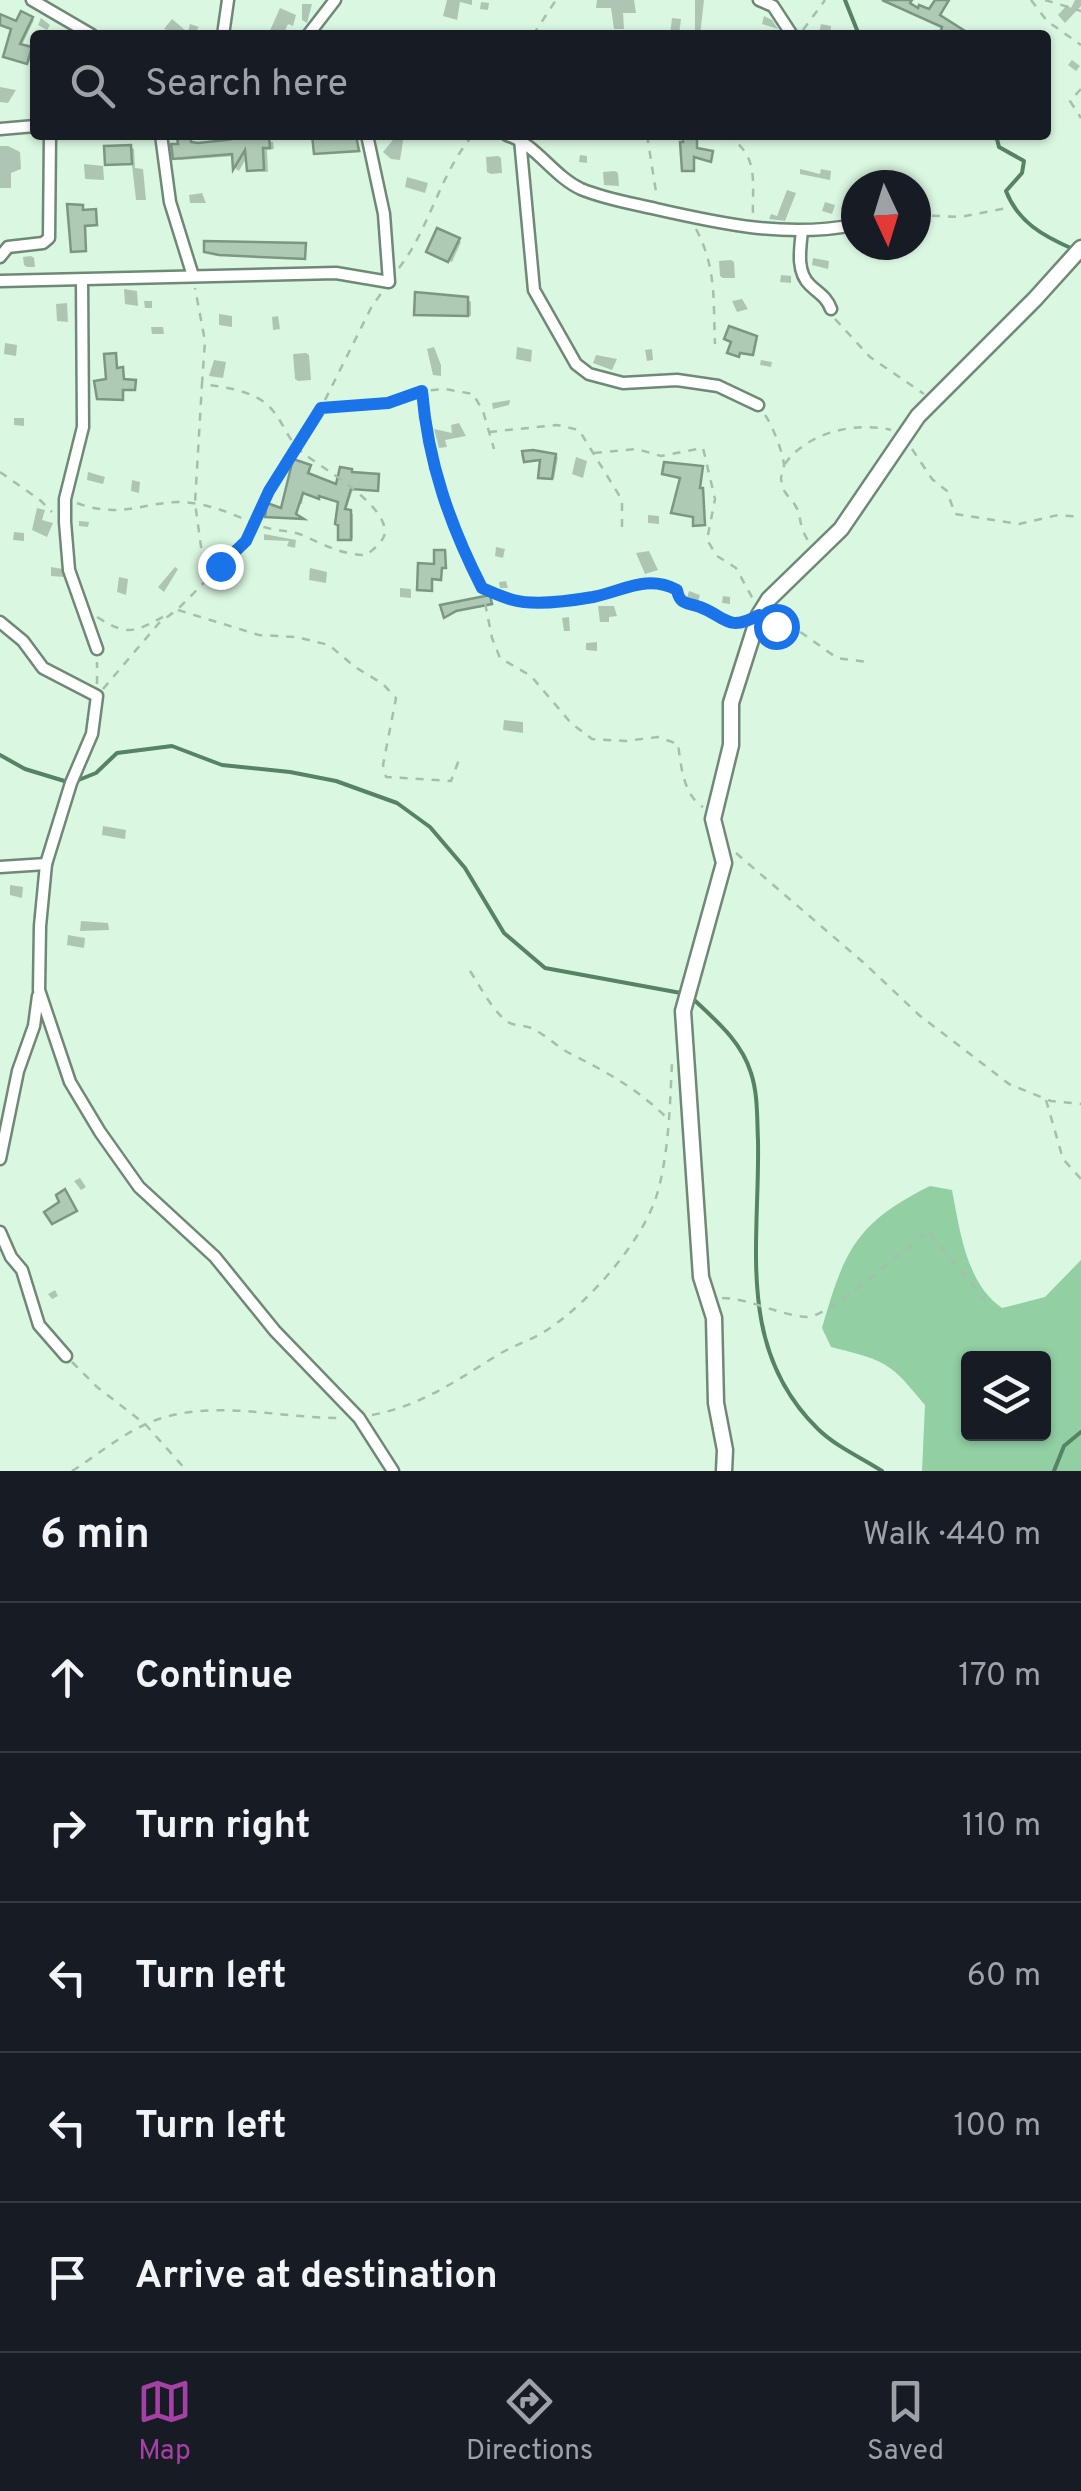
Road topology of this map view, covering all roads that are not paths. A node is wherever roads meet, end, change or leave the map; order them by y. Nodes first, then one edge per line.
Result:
1 (32, 0) edge
2 (68, 0) edge
3 (228, 0) edge
4 (334, 0) edge
5 (759, 0) edge
6 (62, 16) junction
7 (84, 30) edge
8 (224, 30) edge
9 (312, 30) edge
10 (791, 30) edge
11 (30, 126) edge
12 (0, 129) edge
13 (50, 140) edge
14 (162, 140) edge
15 (368, 140) edge
16 (520, 140) edge
17 (521, 140) edge
18 (841, 226) edge
19 (802, 231) junction
20 (1081, 248) edge
21 (0, 256) edge
22 (192, 276) junction
23 (82, 280) junction
24 (0, 281) edge
25 (831, 309) road end
26 (758, 405) road end
27 (0, 622) edge
28 (98, 649) road end
29 (46, 864) junction
30 (0, 868) edge
31 (39, 990) junction
32 (0, 1159) edge
33 (0, 1232) edge
34 (66, 1356) road end
35 (393, 1471) edge
36 (724, 1471) edge

1 - 6 street
2 - 6 street
3 - 8 street
4 - 9 street
5 - 10 street
6 - 7 street
11 - 12 street
13 - 21 street
14 - 22 street
15 - 22 street
16 - 26 street
17 - 19 street
18 - 19 street
19 - 25 street
20 - 36 street
22 - 23 street
23 - 24 street
23 - 28 street
27 - 29 street
29 - 30 street
29 - 31 street
31 - 32 street
31 - 35 street
33 - 34 street

